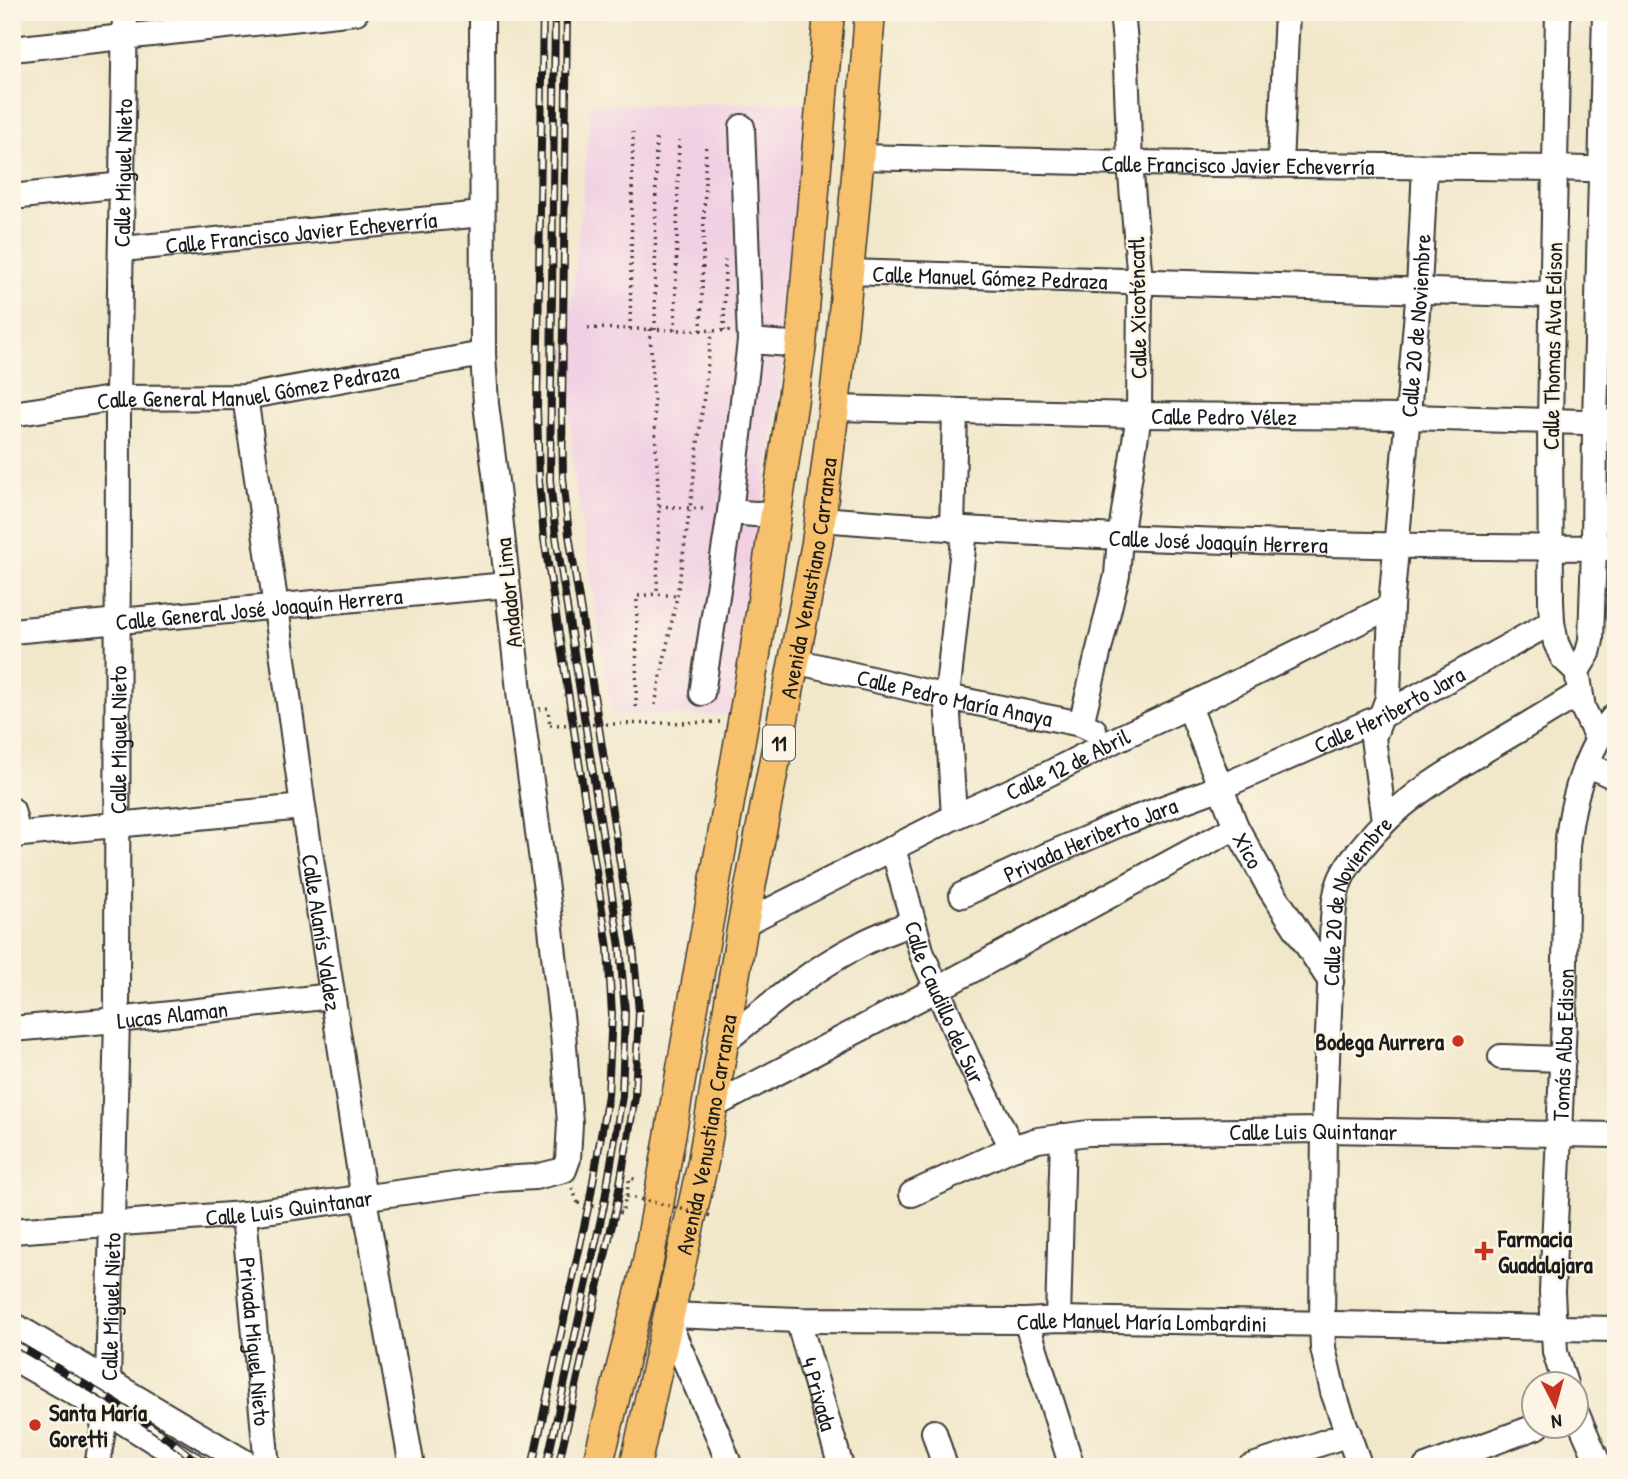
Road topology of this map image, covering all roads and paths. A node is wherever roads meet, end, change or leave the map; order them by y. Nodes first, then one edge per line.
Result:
1 (356, 12) edge
2 (482, 12) edge
3 (829, 12) edge
4 (856, 12) edge
5 (870, 12) edge
6 (1122, 12) edge
7 (1287, 12) edge
8 (1558, 12) edge
9 (1605, 12) edge
10 (125, 24) edge
11 (868, 48) junction
12 (12, 49) edge
13 (742, 127) dead end
14 (633, 132) dead end
15 (656, 137) dead end
16 (679, 140) dead end
17 (706, 143) dead end
18 (858, 157) junction
19 (1130, 163) junction
20 (1280, 165) junction
21 (1425, 167) junction
22 (1555, 168) junction
23 (1609, 170) edge
24 (122, 185) junction
25 (12, 197) edge
26 (482, 214) junction
27 (122, 249) junction
28 (725, 250) dead end
29 (848, 272) junction
30 (1140, 281) junction
31 (1419, 289) junction
32 (1553, 295) junction
33 (1607, 299) edge
34 (588, 328) dead end
35 (631, 329) junction
36 (652, 330) junction
37 (675, 330) junction
38 (701, 331) junction
39 (712, 331) junction
40 (724, 331) junction
41 (741, 336) junction
42 (801, 345) junction
43 (483, 354) junction
44 (245, 397) junction
45 (118, 398) junction
46 (834, 408) junction
47 (955, 412) junction
48 (12, 414) edge
49 (1139, 415) junction
50 (1409, 417) junction
51 (1550, 421) junction
52 (1605, 423) edge
53 (659, 506) junction
54 (690, 508) junction
55 (703, 509) dead end
56 (730, 512) junction
57 (777, 513) junction
58 (820, 519) junction
59 (958, 530) junction
60 (1120, 538) junction
61 (1398, 547) junction
62 (1550, 547) junction
63 (1605, 548) edge
64 (507, 585) junction
65 (657, 594) junction
66 (677, 596) junction
67 (1391, 606) junction
68 (276, 607) junction
69 (117, 622) junction
70 (1552, 622) junction
71 (12, 631) edge
72 (795, 661) junction
73 (1578, 682) junction
74 (702, 693) dead end
75 (947, 697) junction
76 (655, 705) dead end
77 (1189, 706) junction
78 (636, 707) dead end
79 (548, 708) dead end
80 (1616, 714) edge
81 (1380, 717) junction
82 (724, 722) dead end
83 (1081, 723) junction
84 (1597, 738) junction
85 (1115, 740) junction
86 (1587, 764) junction
87 (1616, 778) edge
88 (1221, 787) junction
89 (303, 807) junction
90 (12, 810) edge
91 (954, 817) junction
92 (1384, 821) junction
93 (118, 826) junction
94 (1236, 827) junction
95 (15, 835) edge
96 (893, 848) junction
97 (961, 895) dead end
98 (913, 922) junction
99 (743, 924) junction
100 (1331, 982) junction
101 (937, 989) junction
102 (332, 996) junction
103 (117, 1020) junction
104 (12, 1029) edge
105 (725, 1041) junction
106 (1501, 1057) dead end
107 (1563, 1059) junction
108 (713, 1106) junction
109 (1324, 1130) junction
110 (1560, 1133) junction
111 (1616, 1135) edge
112 (1063, 1136) junction
113 (1012, 1148) junction
114 (564, 1170) joint
115 (630, 1178) dead end
116 (912, 1194) dead end
117 (626, 1196) junction
118 (365, 1199) junction
119 (578, 1203) dead end
120 (244, 1214) junction
121 (712, 1216) dead end
122 (112, 1224) junction
123 (12, 1231) edge
124 (669, 1319) junction
125 (1058, 1319) junction
126 (798, 1320) junction
127 (1026, 1321) junction
128 (12, 1324) edge
129 (1322, 1324) junction
130 (1553, 1329) junction
131 (1616, 1329) edge
132 (12, 1357) edge
133 (1561, 1370) edge
134 (108, 1381) junction
135 (106, 1411) junction
136 (934, 1432) dead end
137 (1520, 1433) edge
138 (1349, 1434) junction
139 (1588, 1440) edge
140 (97, 1467) edge
141 (196, 1467) edge
142 (253, 1467) edge
143 (267, 1467) edge
144 (412, 1467) edge
145 (597, 1467) edge
146 (635, 1467) edge
147 (730, 1467) edge
148 (841, 1467) edge
149 (945, 1467) edge
150 (1072, 1467) edge
151 (1250, 1467) edge
152 (1360, 1467) edge
153 (1426, 1467) edge
154 (1600, 1467) edge

1 - 10 street
2 - 26 street, Andador Lima
3 - 42 main road, Avenida Venustiano Carranza / 11
4 - 11 main road
5 - 11 main road, Avenida Venustiano Carranza / 11
6 - 19 street, Calle Xicoténcatl
7 - 20 street
8 - 22 street, Calle Thomas Alva Edison
9 - 23 street, Calle Thomas Alva Edison
10 - 12 street
10 - 24 street, Calle Miguel Nieto
11 - 18 main road, Avenida Venustiano Carranza / 11
13 - 41 street
14 - 35 path
15 - 36 path
16 - 37 path
17 - 38 path
18 - 19 street, Calle Francisco Javier Echeverría
18 - 29 main road, Avenida Venustiano Carranza / 11
19 - 20 street, Calle Francisco Javier Echeverría
19 - 30 street, Calle Xicoténcatl
20 - 21 street, Calle Francisco Javier Echeverría
21 - 22 street, Calle Francisco Javier Echeverría
21 - 31 street, Calle 20 de Noviembre
22 - 23 street, Calle Francisco Javier Echeverría
22 - 32 street, Calle Thomas Alva Edison
23 - 33 street, Calle Thomas Alva Edison
24 - 25 street
24 - 27 street, Calle Miguel Nieto
26 - 27 street, Calle Francisco Javier Echeverría
26 - 43 street, Andador Lima
27 - 45 street, Calle Miguel Nieto
28 - 40 path
29 - 30 street, Calle Manuel Gómez Pedraza
29 - 46 main road, Avenida Venustiano Carranza / 11
30 - 31 street, Calle Manuel Gómez Pedraza
30 - 49 street, Calle Xicoténcatl
31 - 32 street, Calle Manuel Gómez Pedraza
31 - 50 street, Calle 20 de Noviembre
32 - 51 street, Calle Thomas Alva Edison
33 - 52 street, Calle Thomas Alva Edison
34 - 35 path
35 - 36 path
36 - 37 path
36 - 53 path
37 - 38 path
38 - 39 path
39 - 40 path
39 - 54 path
40 - 41 path
41 - 42 street
41 - 56 street
42 - 57 main road, Avenida Venustiano Carranza / 11
43 - 44 street, Calle General Manuel Gómez Pedraza
43 - 64 street, Andador Lima
44 - 45 street, Calle General Manuel Gómez Pedraza
44 - 68 street, Calle Alanís Valdez
45 - 48 street, Calle General Manuel Gómez Pedraza
45 - 69 street, Calle Miguel Nieto
46 - 47 street, Calle Pedro Vélez
46 - 58 main road, Avenida Venustiano Carranza / 11
47 - 49 street, Calle Pedro Vélez
47 - 59 street
49 - 50 street, Calle Pedro Vélez
49 - 60 street, Calle Xicoténcatl
50 - 51 street, Calle Pedro Vélez
50 - 61 street, Calle 20 de Noviembre
51 - 52 street, Calle Pedro Vélez
51 - 62 street, Calle Thomas Alva Edison
52 - 63 street, Calle Thomas Alva Edison
53 - 54 path
53 - 65 path
54 - 55 path
54 - 66 path
56 - 57 street
56 - 74 street
57 - 145 main road, Avenida Venustiano Carranza / 11
58 - 59 street, Calle José Joaquín Herrera
58 - 72 main road, Avenida Venustiano Carranza / 11
59 - 60 street, Calle José Joaquín Herrera
59 - 75 street
60 - 61 street, Calle José Joaquín Herrera
60 - 83 street, Calle Xicoténcatl
61 - 62 street, Calle José Joaquín Herrera
61 - 67 street, Calle 20 de Noviembre
62 - 63 street, Calle José Joaquín Herrera
62 - 70 street, Calle Thomas Alva Edison
63 - 73 street, Calle Thomas Alva Edison
64 - 68 street, Calle General José Joaquín Herrera
64 - 114 street, Andador Lima
65 - 66 path
65 - 78 path
66 - 76 path
67 - 77 street, Calle 12 de Abril
67 - 81 street, Calle 20 de Noviembre
68 - 69 street, Calle General José Joaquín Herrera
68 - 89 street, Calle Alanís Valdez
69 - 71 street, Calle General José Joaquín Herrera
69 - 93 street, Calle Miguel Nieto
70 - 73 street, Calle Thomas Alva Edison
70 - 81 street, Calle Heriberto Jara
72 - 75 street, Calle Pedro María Anaya
72 - 99 main road, Avenida Venustiano Carranza / 11
73 - 84 street, Calle Thomas Alva Edison
73 - 92 street
75 - 83 street, Calle Pedro María Anaya
75 - 91 street
77 - 85 street, Calle 12 de Abril
77 - 88 street, Xico
79 - 82 path, bridge
80 - 84 street, Tomás Alba Edison
81 - 88 street, Calle Heriberto Jara
81 - 92 street, Calle 20 de Noviembre
83 - 85 street, Calle Pedro María Anaya
84 - 86 street, Tomás Alba Edison
85 - 91 street, Calle 12 de Abril
86 - 87 street
86 - 107 street, Tomás Alba Edison
88 - 94 street, Xico
88 - 97 street, Privada Heriberto Jara
89 - 93 street
89 - 102 street, Calle Alanís Valdez
90 - 95 street
91 - 96 street, Calle 12 de Abril
92 - 100 street, Calle 20 de Noviembre
93 - 95 street
93 - 103 street, Calle Miguel Nieto
94 - 100 street, Xico
94 - 101 street
96 - 98 street, Calle Caudillo del Sur
96 - 99 street, Calle 12 de Abril
98 - 101 street, Calle Caudillo del Sur
98 - 105 street
99 - 105 main road, Avenida Venustiano Carranza / 11
100 - 109 street, Calle 20 de Noviembre
101 - 108 street
101 - 113 street, Calle Caudillo del Sur
102 - 103 street, Lucas Alaman
102 - 118 street, Calle Alanís Valdez
103 - 104 street, Lucas Alaman
103 - 122 street, Calle Miguel Nieto
105 - 108 main road, Avenida Venustiano Carranza / 11
106 - 107 street
107 - 110 street, Tomás Alba Edison
108 - 124 main road, Avenida Venustiano Carranza / 11
109 - 110 street, Calle Luis Quintanar
109 - 112 street, Calle Luis Quintanar
109 - 129 street, Calle 20 de Noviembre
110 - 111 street, Calle Luis Quintanar
110 - 130 street, Tomás Alba Edison
112 - 113 street, Calle Luis Quintanar
112 - 125 street
113 - 116 street, Calle Luis Quintanar
114 - 118 street, Calle Luis Quintanar
115 - 117 path
117 - 119 path, bridge
117 - 121 path, bridge
118 - 120 street, Calle Luis Quintanar
118 - 144 street, Calle Alanís Valdez
120 - 122 street, Calle Luis Quintanar
120 - 143 street, Privada Miguel Nieto
122 - 123 street, Calle Luis Quintanar
122 - 134 street, Calle Miguel Nieto
124 - 126 street, Calle Manuel María Lombardini
124 - 146 main road, Avenida Venustiano Carranza / 11
124 - 147 street
125 - 127 street, Calle Manuel María Lombardini
125 - 129 street, Calle Manuel María Lombardini
126 - 127 street, Calle Manuel María Lombardini
126 - 148 street, 4 Privada
127 - 150 street
128 - 134 street
129 - 130 street, Calle Manuel María Lombardini
129 - 138 street, Calle 20 de Noviembre
130 - 131 street, Calle Manuel María Lombardini
130 - 133 street, Tomás Alba Edison
132 - 135 street
134 - 135 street, Calle Miguel Nieto
134 - 142 street
135 - 140 street, Calle Miguel Nieto
135 - 141 street
136 - 149 street
137 - 153 street
138 - 151 street
138 - 152 street, Calle 20 de Noviembre
139 - 154 street

